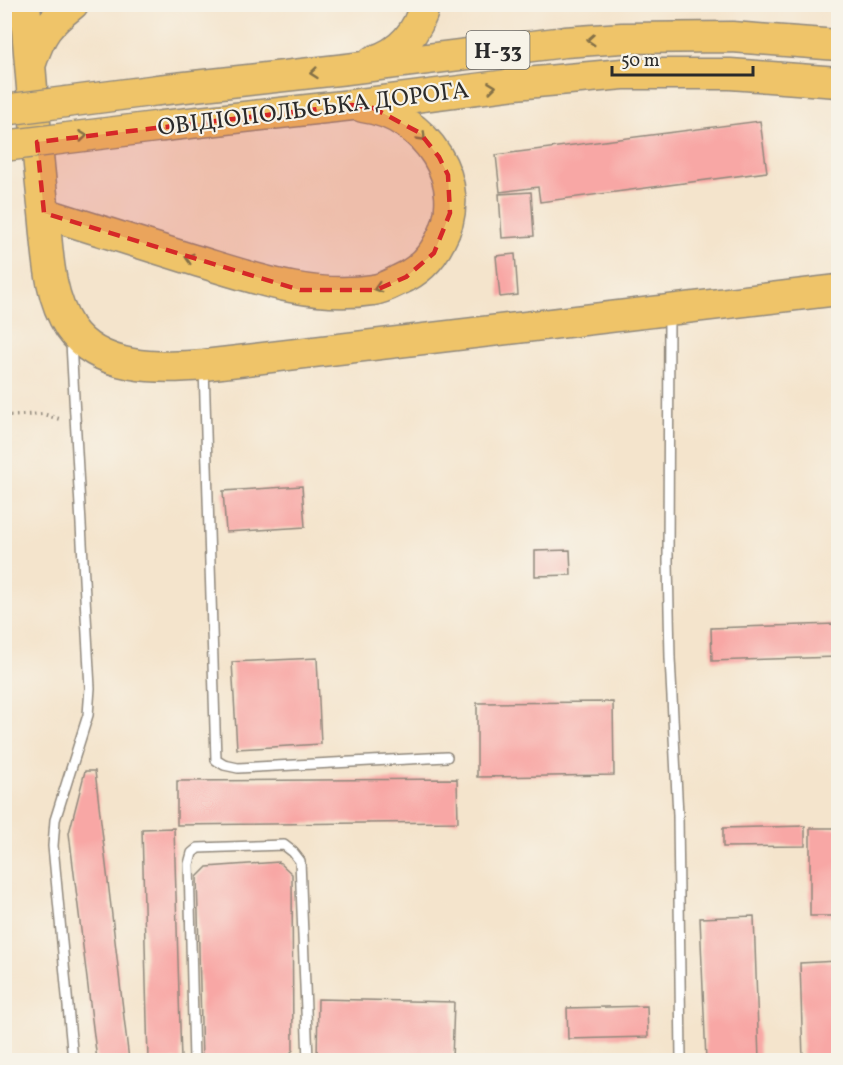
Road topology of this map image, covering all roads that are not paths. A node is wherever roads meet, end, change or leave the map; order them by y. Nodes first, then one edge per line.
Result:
1 (26, 4) edge
2 (73, 4) edge
3 (425, 4) edge
4 (838, 45) edge
5 (31, 66) junction
6 (347, 69) junction
7 (838, 82) edge
8 (352, 105) junction
9 (4, 110) edge
10 (4, 146) edge
11 (44, 213) junction
12 (838, 290) edge
13 (669, 309) junction
14 (70, 328) junction
15 (204, 365) junction
16 (447, 757) dead end
17 (73, 1060) edge
18 (194, 1060) edge
19 (308, 1060) edge
20 (681, 1060) edge

1 - 5 main road
2 - 5 main road
3 - 6 main road
4 -> 6 main road, ОВІДІОПОЛЬСЬКА ДОРОГА / Н-33
5 - 11 main road
6 -> 9 main road, ОВІДІОПОЛЬСЬКА ДОРОГА / Н-33, bridge
8 -> 7 main road, ОВІДІОПОЛЬСЬКА ДОРОГА / Н-33
10 -> 8 main road, ОВІДІОПОЛЬСЬКА ДОРОГА / Н-33, bridge
8 -> 11 main road
11 - 14 main road
12 - 13 main road
13 - 15 main road
13 - 20 lane
14 - 15 main road
14 - 17 lane
15 - 16 lane
18 - 19 lane

